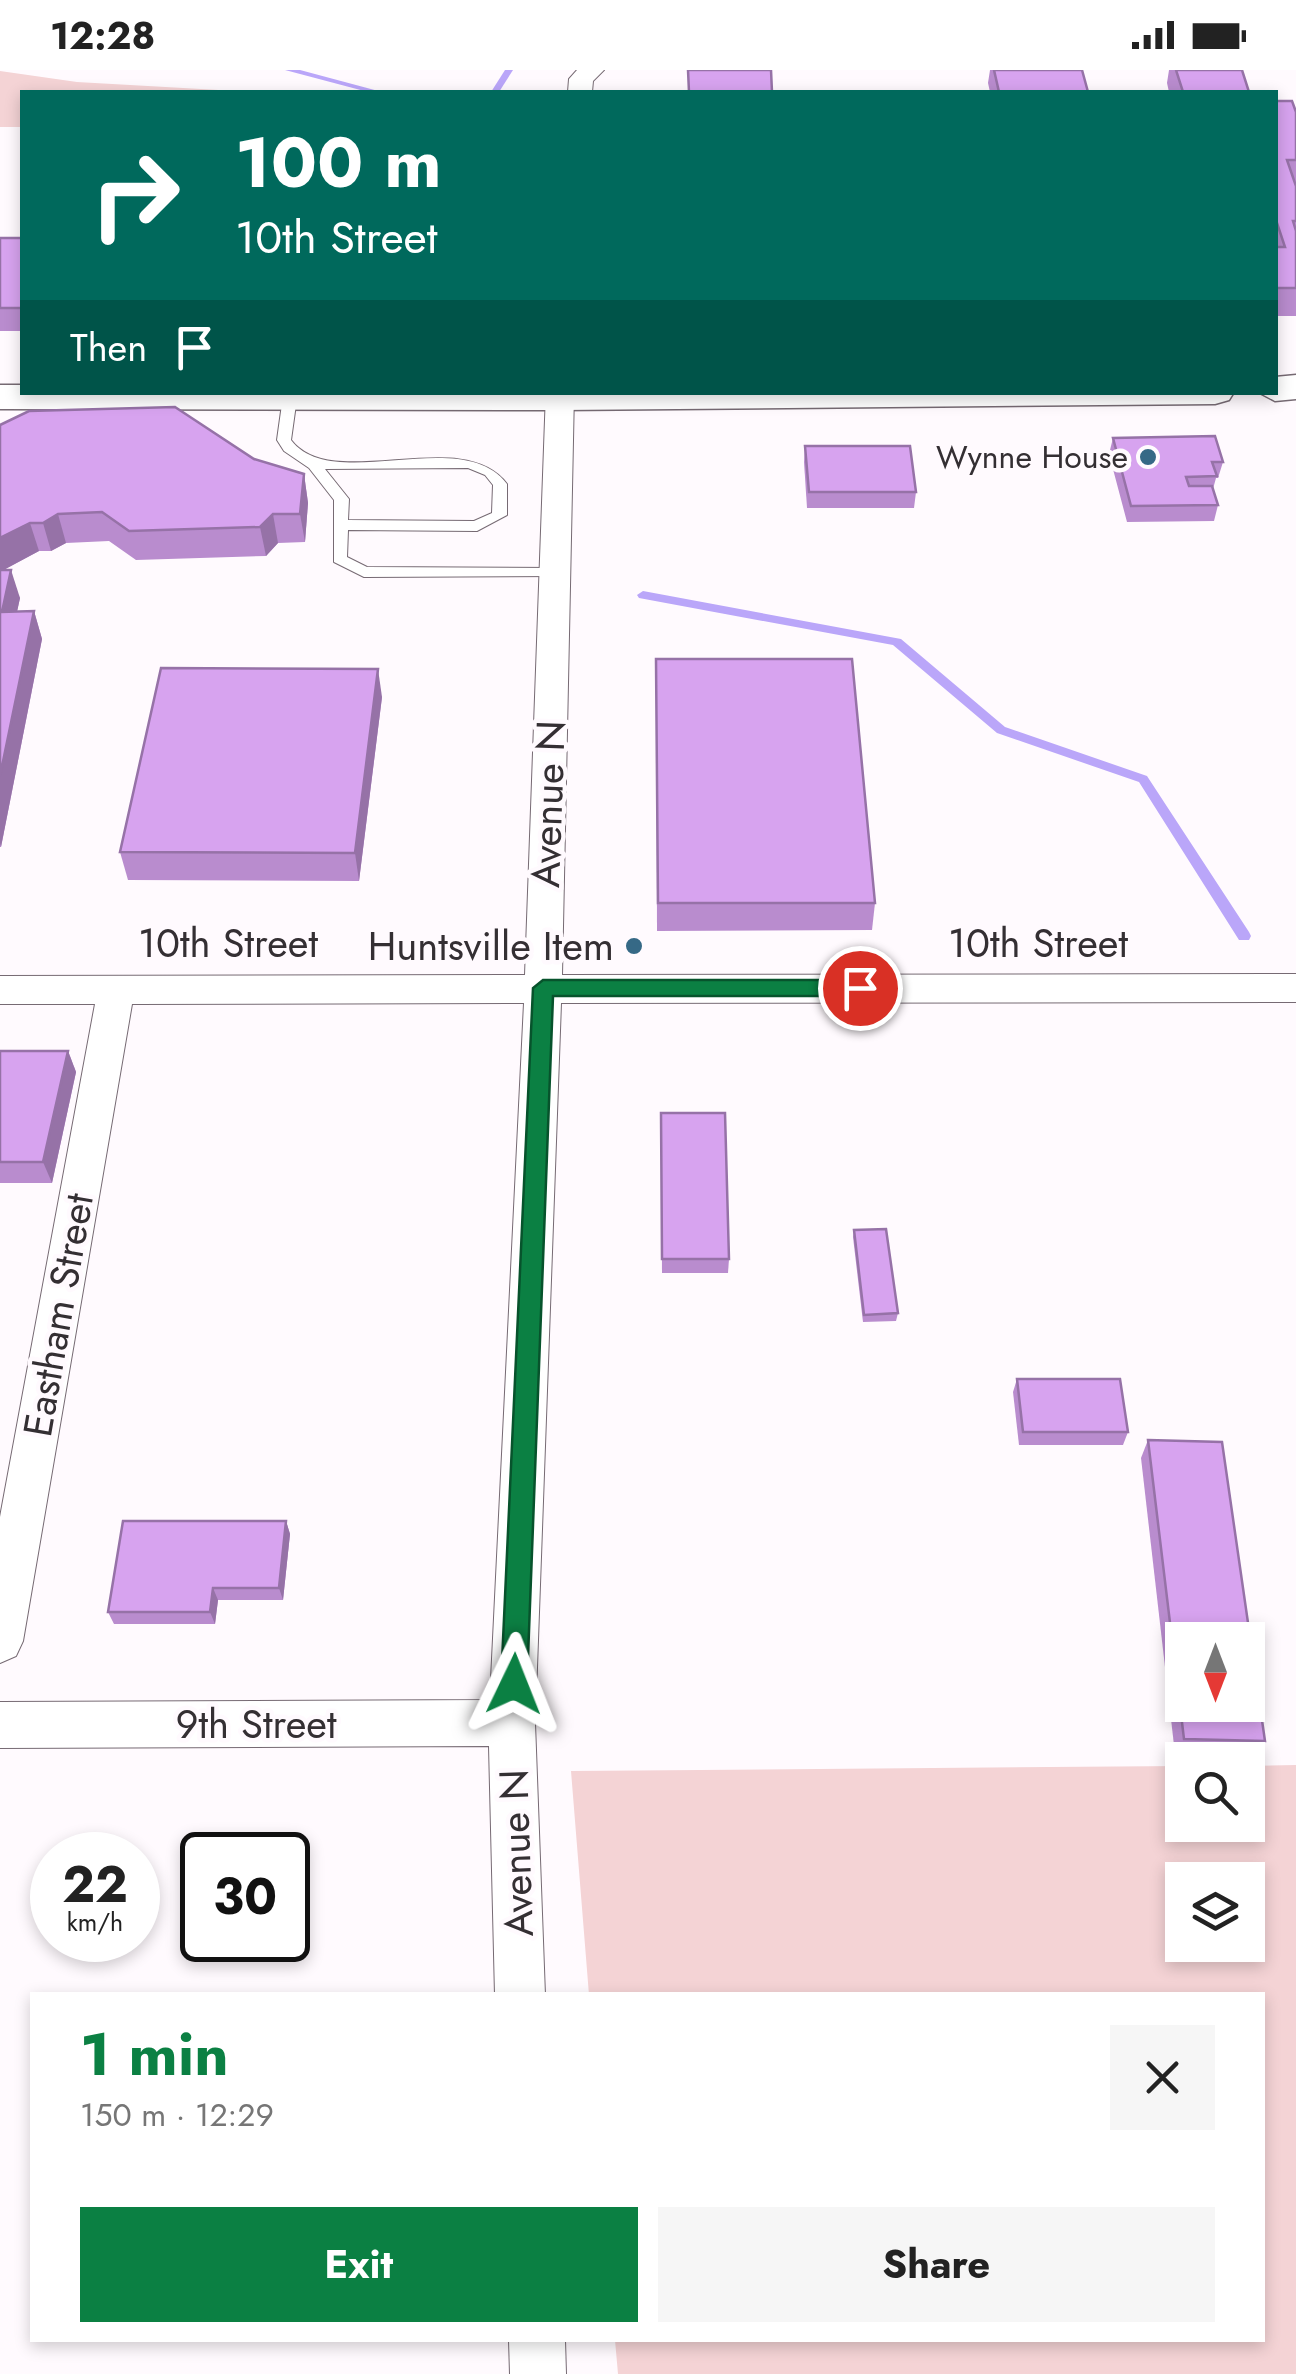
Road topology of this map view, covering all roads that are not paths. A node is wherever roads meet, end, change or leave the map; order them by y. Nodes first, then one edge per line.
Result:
1 (123, 395) edge
2 (560, 395) edge
3 (290, 397) junction
4 (314, 465) junction
5 (341, 526) junction
6 (555, 573) junction
7 (543, 988) junction
8 (1296, 988) edge
9 (116, 989) junction
10 (0, 990) edge
11 (0, 1641) edge
12 (512, 1723) junction
13 (0, 1725) edge
14 (520, 1992) edge
15 (537, 2342) edge
16 (538, 2374) edge

1 - 3 main road
2 - 3 main road
2 - 6 street, Avenue N
3 - 4 lane
4 - 5 lane
4 - 5 lane
5 - 6 lane
6 - 7 street, Avenue N
7 - 8 street, 10th Street
7 - 9 street, 10th Street
7 - 12 street, Avenue N
9 - 10 street, 10th Street
9 - 11 street, Eastham Street
12 - 13 street, 9th Street
12 - 14 street, Avenue N
15 - 16 street

